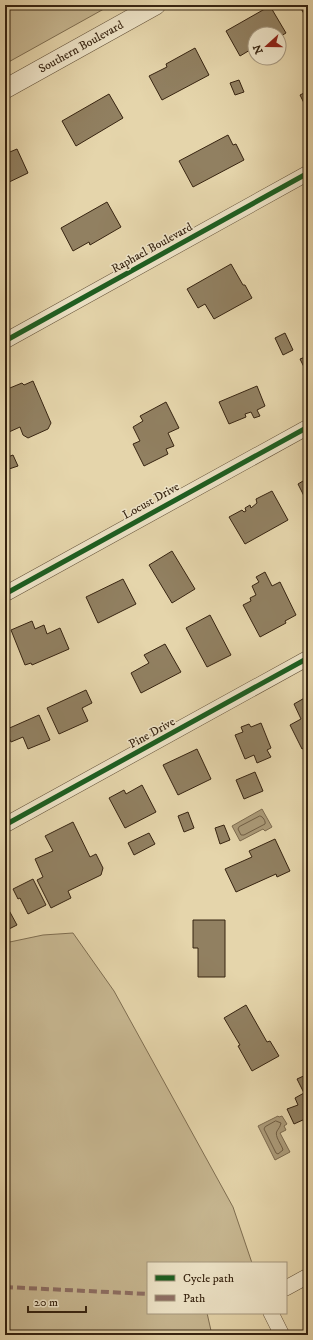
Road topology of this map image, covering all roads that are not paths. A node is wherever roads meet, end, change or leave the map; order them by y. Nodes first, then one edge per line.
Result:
1 (156, 5) edge
2 (5, 89) edge
3 (308, 173) edge
4 (5, 341) edge
5 (308, 427) edge
6 (5, 594) edge
7 (308, 658) edge
8 (5, 825) edge
9 (308, 1276) edge
10 (287, 1287) edge
11 (272, 1314) edge
12 (282, 1335) edge

1 - 2 street, Southern Boulevard
3 - 4 street, Raphael Boulevard
5 - 6 street, Locust Drive
7 - 8 street, Pine Drive
9 - 10 street
11 - 12 street

